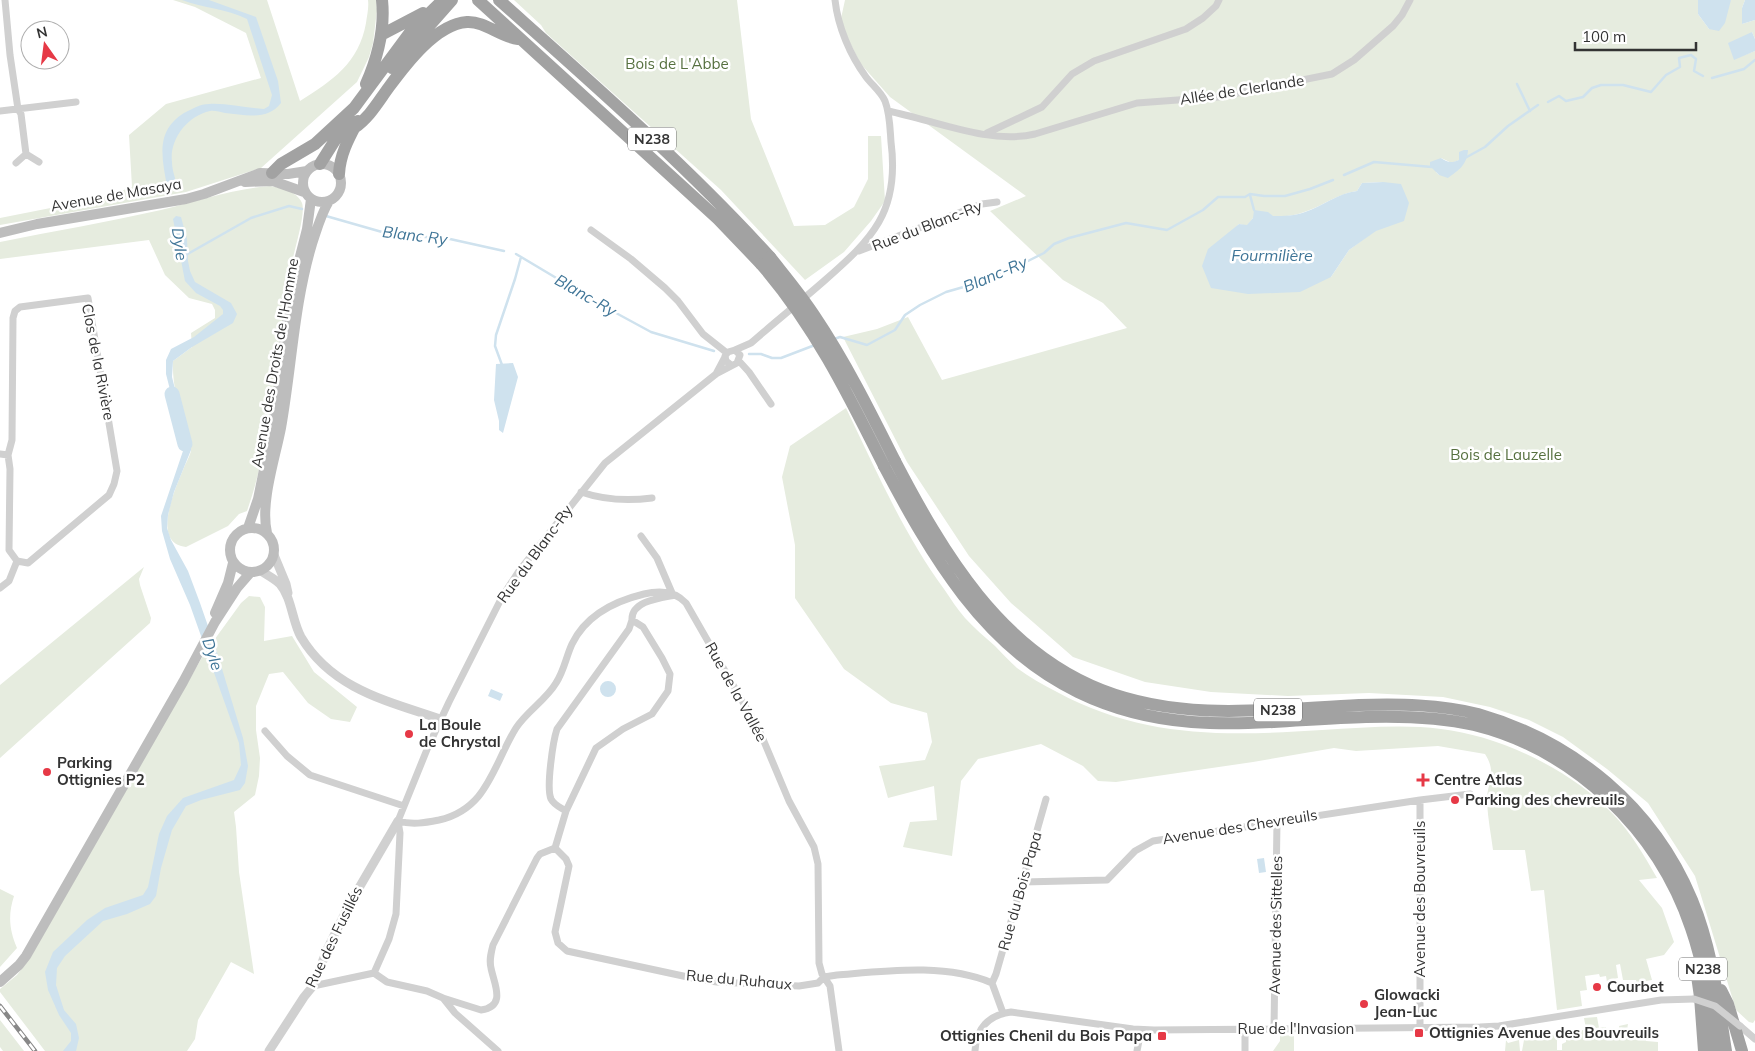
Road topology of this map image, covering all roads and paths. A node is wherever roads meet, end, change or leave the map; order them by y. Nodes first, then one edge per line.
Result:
1 (5, 0) edge
2 (382, 0) edge
3 (452, 0) edge
4 (478, 0) edge
5 (499, 0) edge
6 (835, 0) edge
7 (1219, 0) edge
8 (1410, 0) edge
9 (440, 3) edge
10 (381, 35) junction
11 (522, 40) junction
12 (76, 102) dead end
13 (354, 108) junction
14 (18, 109) junction
15 (0, 111) edge
16 (888, 111) junction
17 (354, 128) junction
18 (988, 133) junction
19 (26, 154) junction
20 (38, 162) dead end
21 (16, 163) dead end
22 (320, 164) junction
23 (307, 171) junction
24 (272, 174) junction
25 (338, 174) junction
26 (236, 183) junction
27 (308, 195) junction
28 (329, 201) junction
29 (996, 202) dead end
30 (591, 230) dead end
31 (0, 233) edge
32 (857, 252) junction
33 (765, 261) junction
34 (751, 343) junction
35 (735, 350) junction
36 (726, 355) junction
37 (739, 359) junction
38 (731, 365) junction
39 (716, 374) junction
40 (771, 404) dead end
41 (4, 455) edge
42 (889, 463) junction
43 (581, 492) junction
44 (652, 498) dead end
45 (248, 528) junction
46 (267, 533) junction
47 (641, 536) dead end
48 (274, 555) junction
49 (17, 561) junction
50 (233, 562) junction
51 (256, 572) junction
52 (0, 588) edge
53 (674, 594) junction
54 (288, 600) junction
55 (632, 620) junction
56 (215, 622) junction
57 (440, 719) junction
58 (265, 731) dead end
59 (1470, 794) dead end
60 (1046, 799) dead end
61 (1420, 800) junction
62 (404, 806) junction
63 (566, 811) junction
64 (398, 821) junction
65 (1277, 821) junction
66 (555, 848) junction
67 (1024, 882) junction
68 (1675, 891) junction
69 (374, 973) junction
70 (824, 977) junction
71 (1715, 978) junction
72 (0, 982) edge
73 (992, 983) junction
74 (313, 986) junction
75 (443, 998) junction
76 (1003, 1013) junction
77 (1755, 1026) edge
78 (1420, 1028) junction
79 (1245, 1029) junction
80 (1274, 1029) junction
81 (1142, 1030) junction
82 (1752, 1037) edge
83 (269, 1051) edge
84 (498, 1051) edge
85 (840, 1051) edge
86 (975, 1051) edge
87 (1137, 1051) edge
88 (1245, 1051) edge
89 (1704, 1051) edge
90 (1716, 1051) edge
91 (1726, 1051) edge
92 (1742, 1051) edge

1 - 14 street
2 - 10 highway
3 - 17 highway
4 - 11 highway, N238
5 - 33 highway, N238
6 - 16 street, Rue du Blanc-Ry
7 - 18 street
8 - 18 street, Allée de Clerlande
9 - 10 highway
9 - 13 highway
10 - 13 highway
11 - 17 highway
11 - 33 highway, N238
12 - 14 street
13 - 22 highway
13 - 24 highway
14 - 15 street
14 - 19 street
16 - 18 street, Allée de Clerlande
16 - 32 street, Rue du Blanc-Ry
17 - 25 highway
19 - 20 street
19 - 21 street
22 - 23 main road
22 - 25 main road
23 - 24 main road, Avenue de Masaya
23 - 27 main road
24 - 26 main road, Avenue de Masaya
25 - 28 main road
26 - 27 main road, Avenue de Masaya
26 - 31 main road, Avenue de Masaya
27 - 28 main road
27 - 45 main road, Avenue des Droits de l'Homme
28 - 46 main road, Avenue des Droits de l'Homme
29 - 32 street, Rue du Blanc-Ry
30 - 36 street
32 - 34 street, Rue du Blanc-Ry
33 - 42 highway, N238, bridge
34 - 35 street, Rue du Blanc-Ry
34 - 37 street, Rue du Blanc-Ry
35 - 36 street, Rue du Blanc-Ry
35 - 37 street
36 - 38 street
36 - 39 street, Rue du Blanc-Ry
37 - 38 street, Rue du Blanc-Ry
37 - 40 street
38 - 39 street, Rue du Blanc-Ry
39 - 43 street, Rue du Blanc-Ry
41 - 49 street, Clos de la Rivière
41 - 49 street, Clos de la Rivière
42 - 68 highway, N238
42 - 71 highway, N238
43 - 44 street
43 - 57 street, Rue du Blanc-Ry
45 - 46 main road
45 - 50 main road
46 - 48 main road
47 - 53 street, Rue de la Vallée
48 - 51 main road
48 - 54 street
49 - 52 street
50 - 51 main road
50 - 56 main road
51 - 54 street
51 - 56 main road
53 - 55 street
53 - 64 street
53 - 70 street, Rue de la Vallée
54 - 57 street
55 - 63 street
55 - 63 street
56 - 72 main road
57 - 62 street, Rue du Blanc-Ry
58 - 62 street
59 - 61 street, Avenue des Chevreuils
60 - 67 street, Rue du Bois Papa
61 - 65 street, Avenue des Chevreuils
61 - 78 street, Avenue des Bouvreuils
62 - 64 street, Rue du Blanc-Ry
63 - 66 street
64 - 69 street, Rue du Blanc-Ry
64 - 74 street, Rue des Fusillés
65 - 67 street, Avenue des Chevreuils
65 - 80 street, Avenue des Sittelles
66 - 70 street, Rue du Ruhaux
66 - 75 street
67 - 73 street, Rue du Bois Papa
68 - 89 highway
68 - 90 highway, N238
69 - 74 street
69 - 75 street
70 - 73 street
70 - 85 street, Rue de la Vallée
71 - 91 highway, N238
71 - 92 highway
73 - 76 street
74 - 83 street, Rue des Fusillés
75 - 84 street
76 - 81 street, Rue de l'Invasion
76 - 86 street
77 - 82 street
78 - 80 street, Rue de l'Invasion
78 - 82 street, Rue de l'Invasion, bridge
79 - 80 street, Rue de l'Invasion
79 - 81 street, Rue de l'Invasion
79 - 88 street
81 - 87 street

